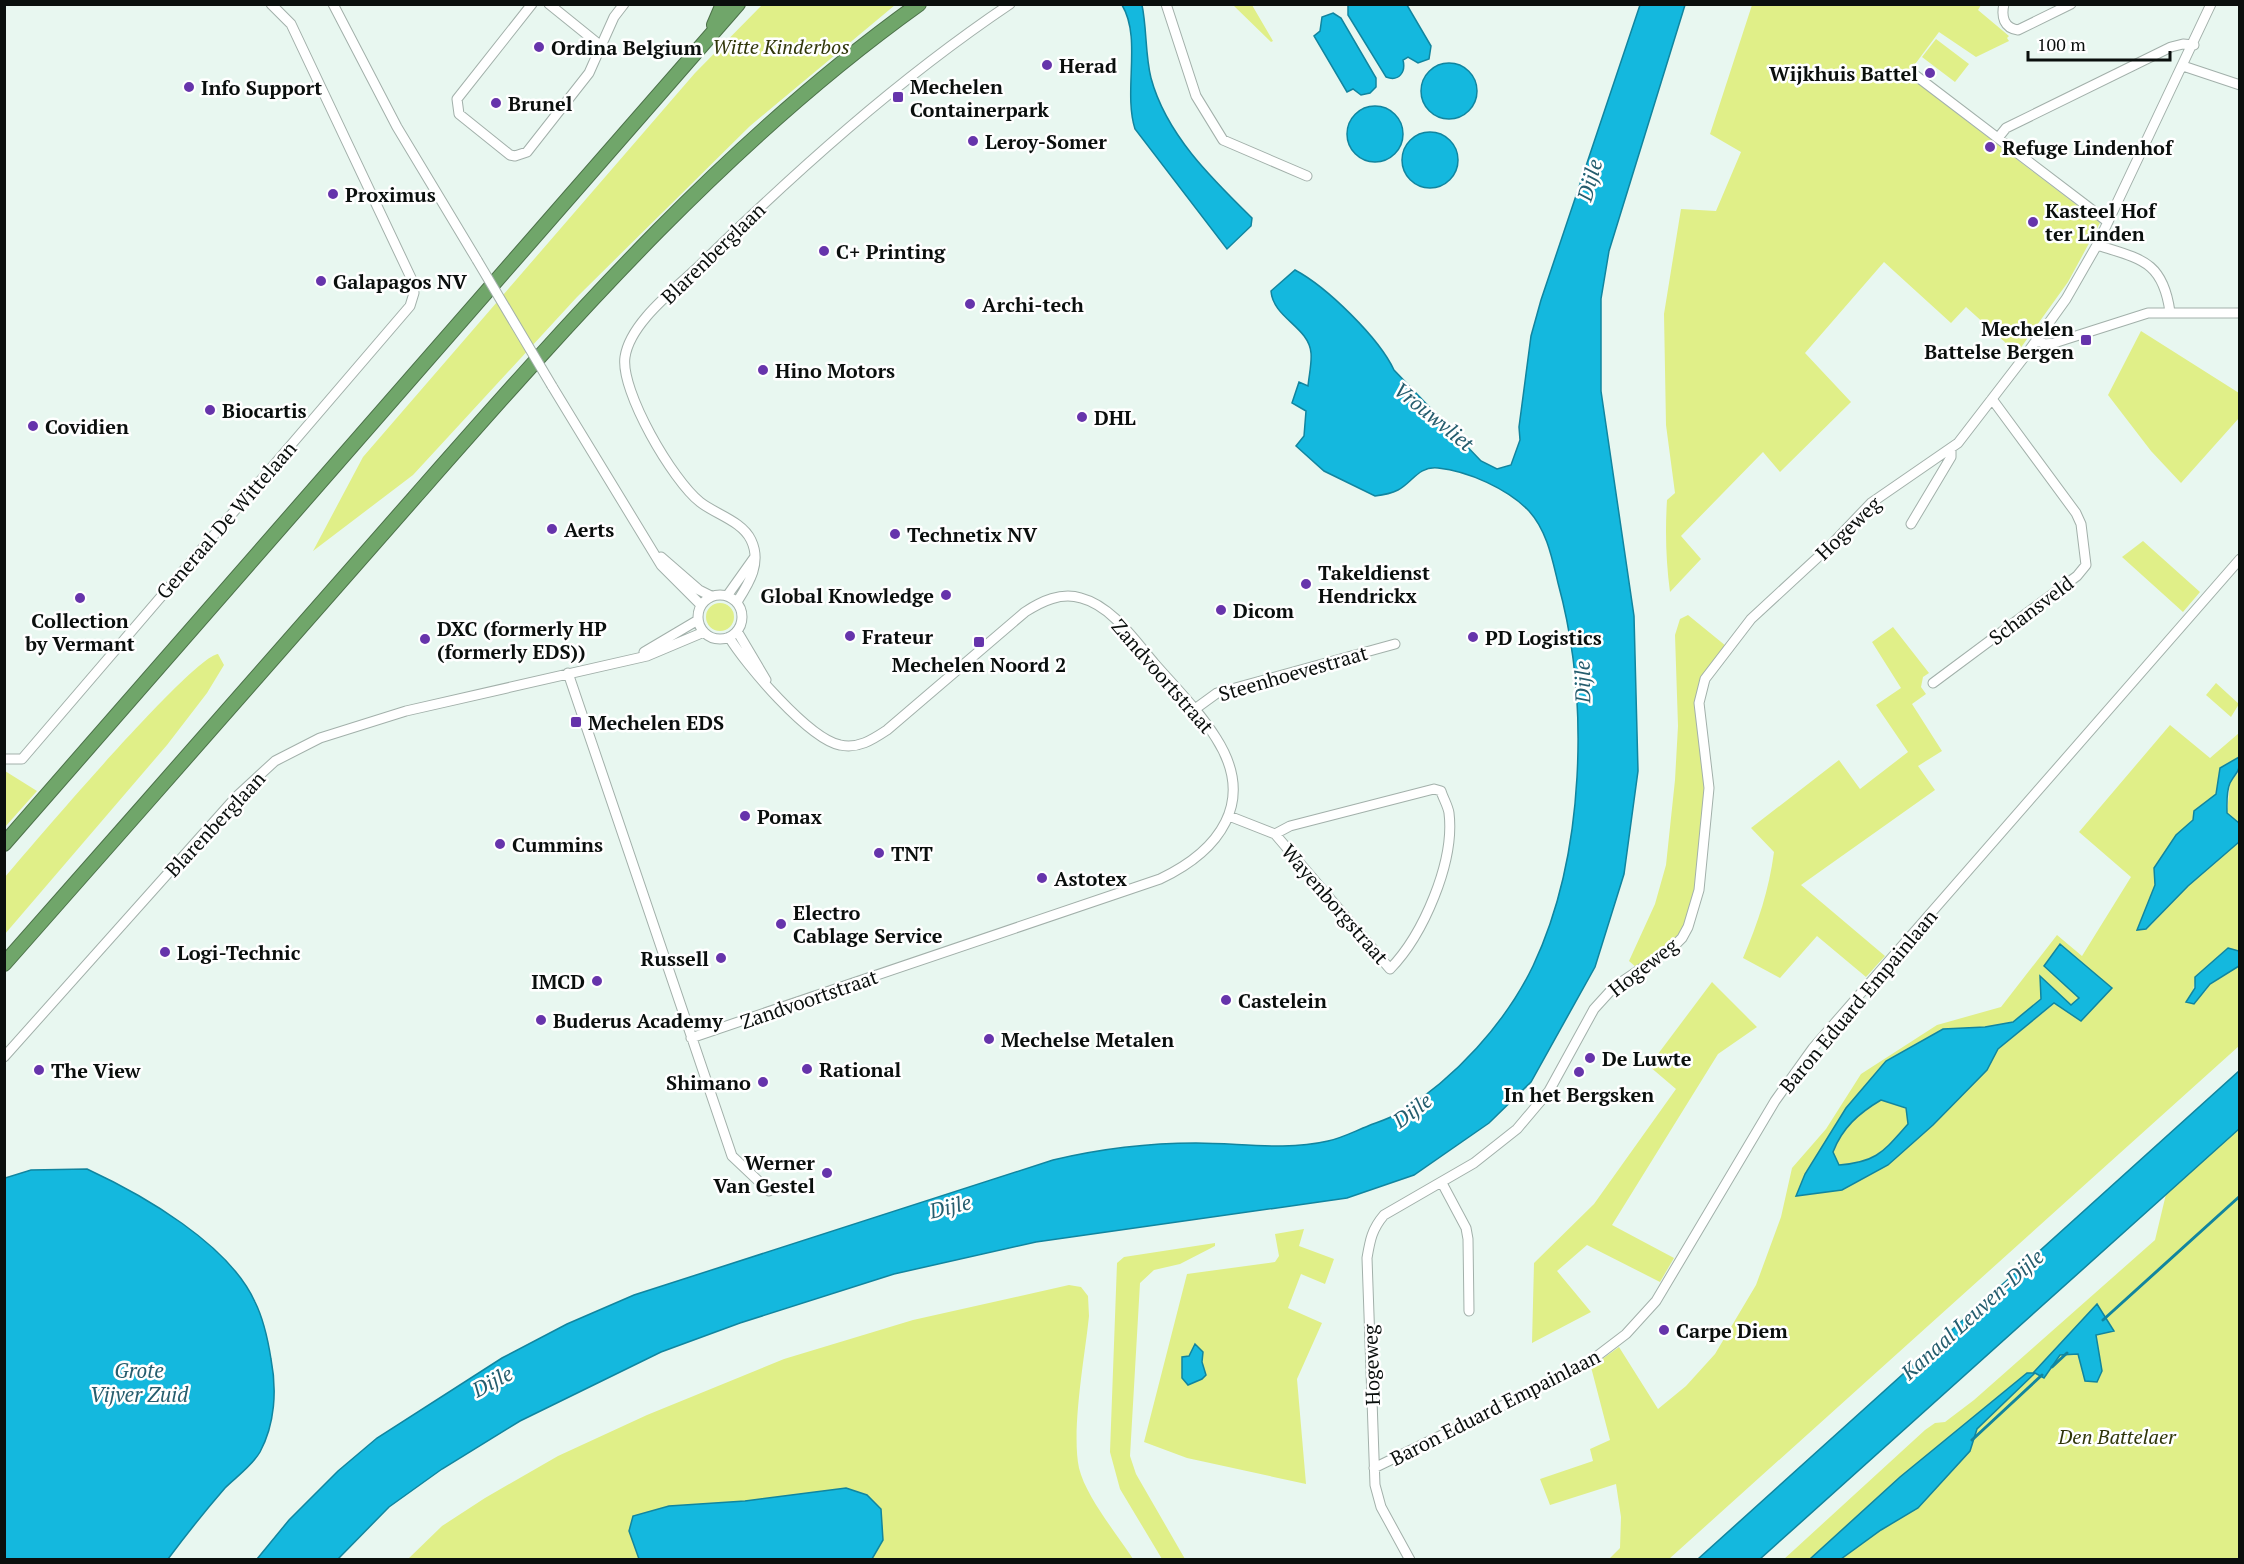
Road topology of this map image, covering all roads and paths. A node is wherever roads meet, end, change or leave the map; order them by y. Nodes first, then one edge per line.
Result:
1 (271, 4) edge
2 (333, 4) edge
3 (531, 4) edge
4 (549, 4) edge
5 (624, 4) edge
6 (723, 4) edge
7 (738, 4) edge
8 (919, 4) edge
9 (1010, 4) edge
10 (1166, 4) edge
11 (2004, 4) edge
12 (2071, 4) edge
13 (2211, 4) edge
14 (709, 35) junction
15 (2194, 45) junction
16 (601, 46) junction
17 (2183, 66) junction
18 (1915, 75) dead end
19 (2240, 85) edge
20 (1998, 138) junction
21 (1306, 176) dead end
22 (2108, 222) junction
23 (2097, 245) junction
24 (2170, 312) junction
25 (2240, 314) edge
26 (2036, 340) junction
27 (1992, 399) junction
28 (1951, 449) junction
29 (1911, 524) dead end
30 (651, 547) junction
31 (754, 558) junction
32 (2240, 559) edge
33 (711, 596) junction
34 (727, 596) junction
35 (737, 602) junction
36 (701, 605) junction
37 (698, 620) junction
38 (737, 631) junction
39 (704, 632) junction
40 (729, 637) junction
41 (1395, 644) dead end
42 (631, 658) junction
43 (568, 673) junction
44 (1933, 683) dead end
45 (769, 685) junction
46 (1195, 709) junction
47 (4, 759) edge
48 (1229, 816) junction
49 (1275, 834) junction
50 (4, 844) edge
51 (4, 964) edge
52 (691, 1038) junction
53 (4, 1057) edge
54 (1442, 1183) junction
55 (769, 1191) dead end
56 (1469, 1311) dead end
57 (1374, 1468) junction
58 (1410, 1560) edge

1 - 47 street, Generaal De Wittelaan
2 - 30 street, bridge
3 - 16 street
4 - 16 street
5 - 16 street
6 - 14 highway
7 - 14 highway
8 - 51 highway
9 - 31 street, Blarenberglaan
10 - 21 street
11 - 12 street
13 - 15 street, Hogeweg
14 - 50 highway
15 - 17 street, Hogeweg
15 - 20 street
17 - 19 street
17 - 22 street, Hogeweg
18 - 20 street
20 - 22 street
22 - 23 street, Hogeweg
23 - 24 street
23 - 26 street, Hogeweg
24 - 25 street
24 - 26 street
26 - 27 street, Hogeweg
27 - 28 street, Hogeweg
27 - 44 street, Schansveld
28 - 29 street, Hogeweg
28 - 54 street, Hogeweg
30 - 33 street
30 - 36 street
31 - 34 street
31 - 35 street
32 - 57 street, Baron Eduard Empainlaan
33 - 34 street
33 - 36 street
34 - 35 street
35 - 38 street
36 - 37 street
37 - 39 street
37 - 42 street, Blarenberglaan
38 - 40 street
38 - 45 street, Zandvoortstraat
39 - 40 street
39 - 42 street, Blarenberglaan
40 - 45 street, Zandvoortstraat
41 - 46 street, Steenhoevestraat
42 - 43 street, Blarenberglaan
43 - 52 street
43 - 53 street, Blarenberglaan
45 - 46 street, Zandvoortstraat
46 - 48 street, Zandvoortstraat
48 - 49 street, Wayenborgstraat
48 - 52 street, Zandvoortstraat
49 - 49 street, Wayenborgstraat
52 - 55 street
54 - 56 street
54 - 57 street, Hogeweg
57 - 58 street, Hogeweg

